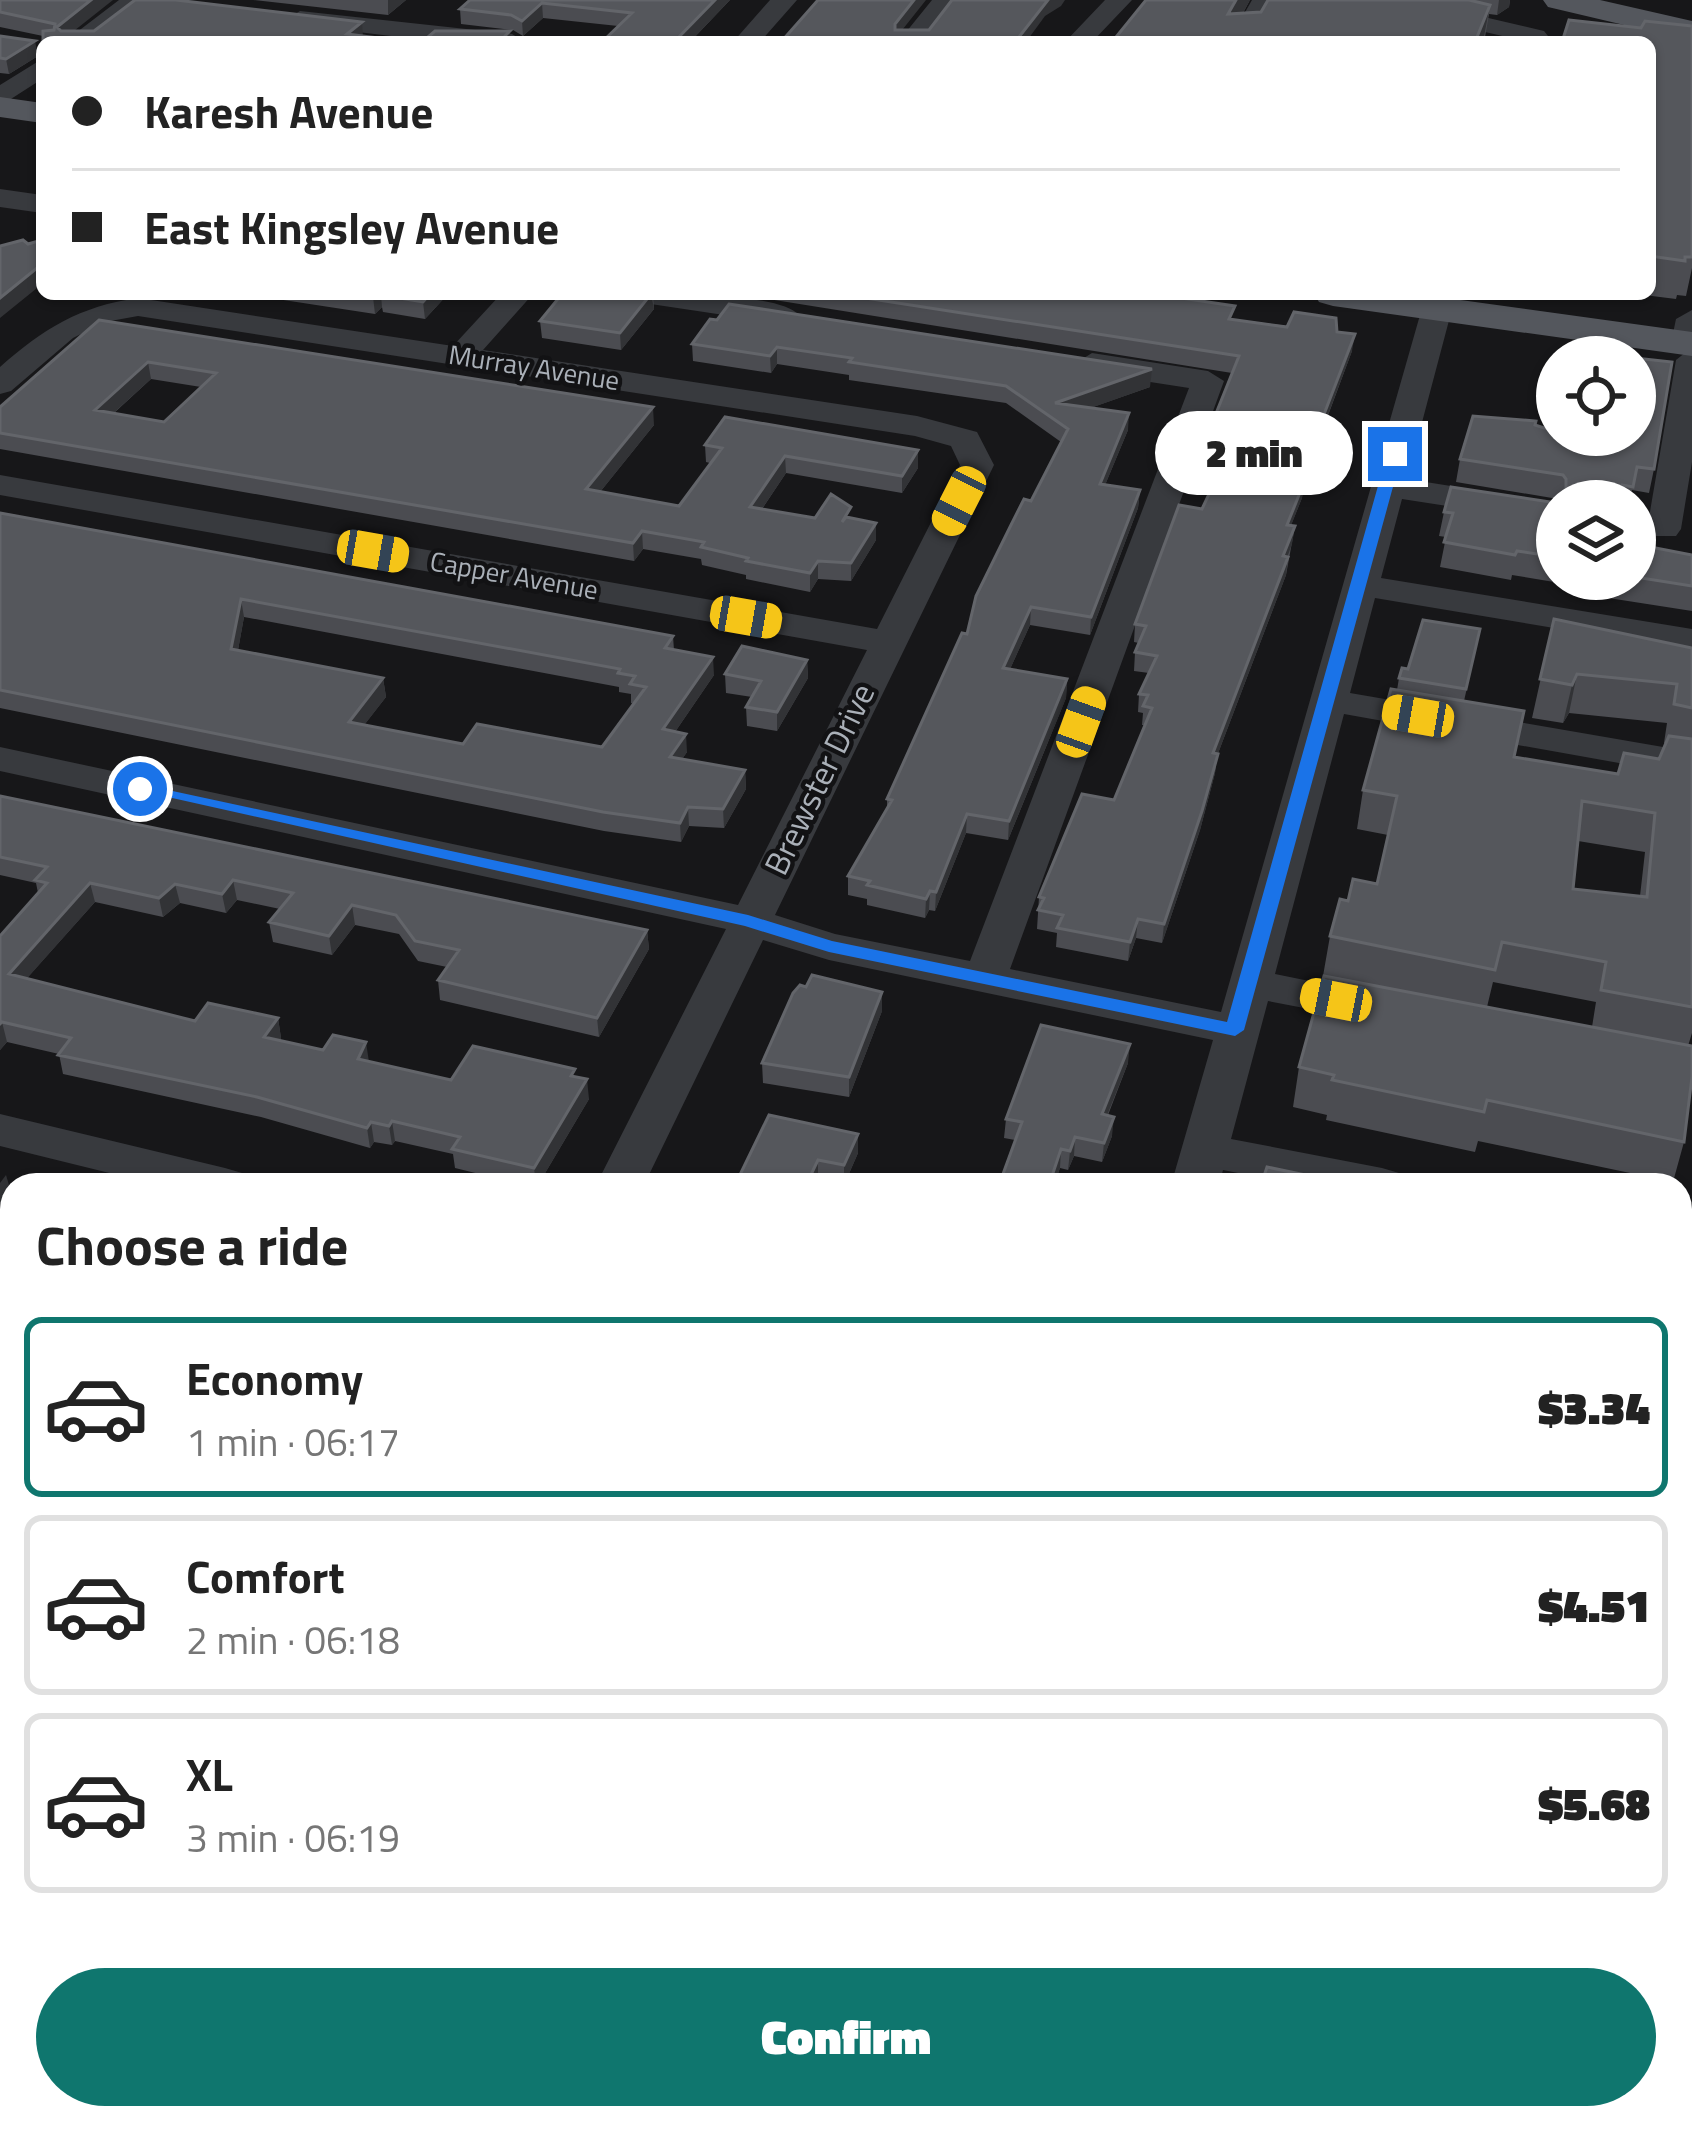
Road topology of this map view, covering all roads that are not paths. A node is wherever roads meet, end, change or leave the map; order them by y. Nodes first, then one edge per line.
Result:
1 (135, 0) edge
2 (784, 0) edge
3 (944, 0) edge
4 (1119, 0) edge
5 (1265, 0) edge
6 (1378, 0) edge
7 (1557, 0) edge
8 (1620, 0) edge
9 (436, 11) dead end
10 (1437, 14) junction
11 (278, 16) edge
12 (1692, 16) edge
13 (1692, 31) edge
14 (410, 33) junction
15 (85, 36) edge
16 (444, 36) edge
17 (751, 36) edge
18 (916, 36) edge
19 (1084, 36) edge
20 (1244, 36) edge
21 (1428, 36) edge
22 (1521, 36) edge
23 (1535, 36) edge
24 (36, 72) edge
25 (0, 102) edge
26 (36, 111) edge
27 (0, 198) edge
28 (36, 203) edge
29 (512, 300) edge
30 (684, 300) edge
31 (1438, 301) edge
32 (809, 319) edge
33 (1563, 336) edge
34 (1691, 341) edge
35 (1656, 342) edge
36 (460, 357) junction
37 (1067, 359) edge
38 (0, 384) edge
39 (965, 439) joint
40 (0, 485) edge
41 (1386, 486) junction
42 (1536, 510) edge
43 (1664, 529) edge
44 (1359, 585) junction
45 (1692, 640) edge
46 (886, 642) junction
47 (1327, 700) junction
48 (0, 759) edge
49 (1692, 764) edge
50 (748, 921) junction
51 (985, 978) junction
52 (1248, 983) junction
53 (1412, 1015) edge
54 (1235, 1030) junction
55 (0, 1130) edge
56 (1200, 1167) edge
57 (122, 1173) edge
58 (626, 1173) edge
59 (1261, 1173) edge

1 - 15 street
2 - 17 street
3 - 18 street
4 - 19 street
5 - 20 street
6 - 10 street
7 - 13 main road
7 - 23 street
8 - 12 main road
9 - 14 street
10 - 21 street
10 - 22 street
11 - 14 street
14 - 16 street
24 - 25 street
25 - 26 main road
27 - 28 street
29 - 36 street
30 - 32 street
31 - 33 main road
31 - 41 street
34 - 35 main road
34 - 43 street
36 - 38 street, Murray Avenue
36 - 39 street, Murray Avenue
37 - 51 street
39 - 46 street, Brewster Drive
40 - 46 street, Capper Avenue
41 - 42 street
41 - 44 street
44 - 45 street
44 - 47 street
46 - 50 street, Brewster Drive
47 - 49 street
47 - 52 street
48 - 50 street
50 - 51 street
50 - 58 street, Brewster Drive
51 - 54 street
52 - 53 street
52 - 54 street
54 - 56 street
55 - 57 street
56 - 59 street

